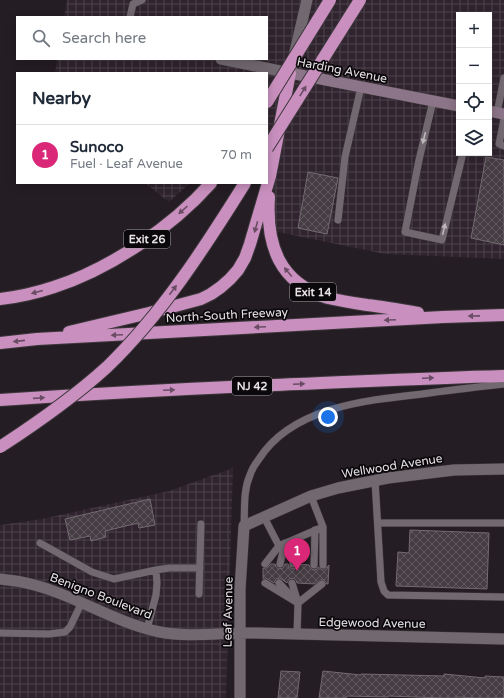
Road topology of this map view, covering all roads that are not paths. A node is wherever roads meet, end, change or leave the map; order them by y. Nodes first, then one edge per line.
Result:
1 (142, 0) edge
2 (306, 0) edge
3 (330, 0) edge
4 (360, 0) edge
5 (130, 16) edge
6 (226, 60) edge
7 (290, 73) junction
8 (504, 78) edge
9 (361, 87) junction
10 (268, 100) edge
11 (433, 101) junction
12 (456, 105) edge
13 (498, 114) edge
14 (268, 146) edge
15 (504, 146) edge
16 (462, 156) edge
17 (270, 176) junction
18 (268, 183) edge
19 (210, 184) edge
20 (244, 184) edge
21 (268, 184) edge
22 (338, 220) dead end
23 (0, 299) edge
24 (504, 316) edge
25 (443, 317) junction
26 (37, 339) junction
27 (0, 343) edge
28 (504, 376) edge
29 (504, 384) edge
30 (0, 400) edge
31 (0, 447) edge
32 (504, 469) edge
33 (375, 480) junction
34 (311, 496) junction
35 (264, 517) junction
36 (378, 523) junction
37 (504, 523) edge
38 (201, 524) dead end
39 (244, 526) junction
40 (323, 527) junction
41 (315, 530) junction
42 (293, 540) junction
43 (40, 543) dead end
44 (282, 545) junction
45 (265, 564) dead end
46 (280, 564) dead end
47 (293, 564) dead end
48 (314, 565) dead end
49 (323, 565) dead end
50 (200, 568) junction
51 (156, 570) junction
52 (0, 579) edge
53 (265, 583) dead end
54 (279, 583) dead end
55 (292, 583) dead end
56 (314, 584) dead end
57 (322, 584) dead end
58 (199, 594) dead end
59 (504, 597) edge
60 (82, 602) junction
61 (298, 603) junction
62 (147, 629) junction
63 (240, 632) junction
64 (0, 633) edge
65 (297, 634) junction
66 (504, 639) edge
67 (240, 698) edge

1 - 5 lane
2 - 7 street
3 - 10 highway, bridge
14 -> 4 highway, bridge
6 - 7 street, Harding Avenue
7 - 9 main road, Harding Avenue
7 - 17 highway
8 - 13 lane
9 - 11 main road, Harding Avenue
9 - 22 lane
11 - 12 main road, Harding Avenue
11 -> 16 lane
13 - 15 lane
17 -> 18 highway
25 -> 17 highway, Exit 14
19 -> 23 highway, Exit 26
31 -> 20 highway, bridge
21 -> 26 highway
24 -> 25 highway, North-South Freeway
25 -> 26 highway, North-South Freeway
26 -> 27 highway, North-South Freeway
30 -> 28 highway, NJ 42
29 - 39 lane
32 - 33 street, Wellwood Avenue
33 - 34 street, Wellwood Avenue
33 - 36 lane
34 - 35 street, Wellwood Avenue
34 - 40 lane
35 - 39 street, Wellwood Avenue
35 - 44 lane
36 - 37 lane
36 - 59 lane
38 - 50 lane
39 - 63 street, Leaf Avenue
40 - 41 lane
40 - 49 lane
41 - 42 lane
41 - 48 lane
42 - 44 lane
42 - 47 lane
43 - 51 lane
44 - 45 lane
44 - 46 lane
50 - 51 lane
50 - 58 lane
51 - 62 lane
52 - 60 street, Benigno Boulevard
53 - 61 lane
54 - 61 lane
55 - 61 lane
56 - 61 lane
57 - 61 lane
60 - 62 street, Benigno Boulevard
60 - 64 lane
61 - 65 lane
62 - 63 street, Benigno Boulevard
63 - 65 street, Edgewood Avenue
63 - 67 street, Leaf Avenue
65 - 66 street, Edgewood Avenue

